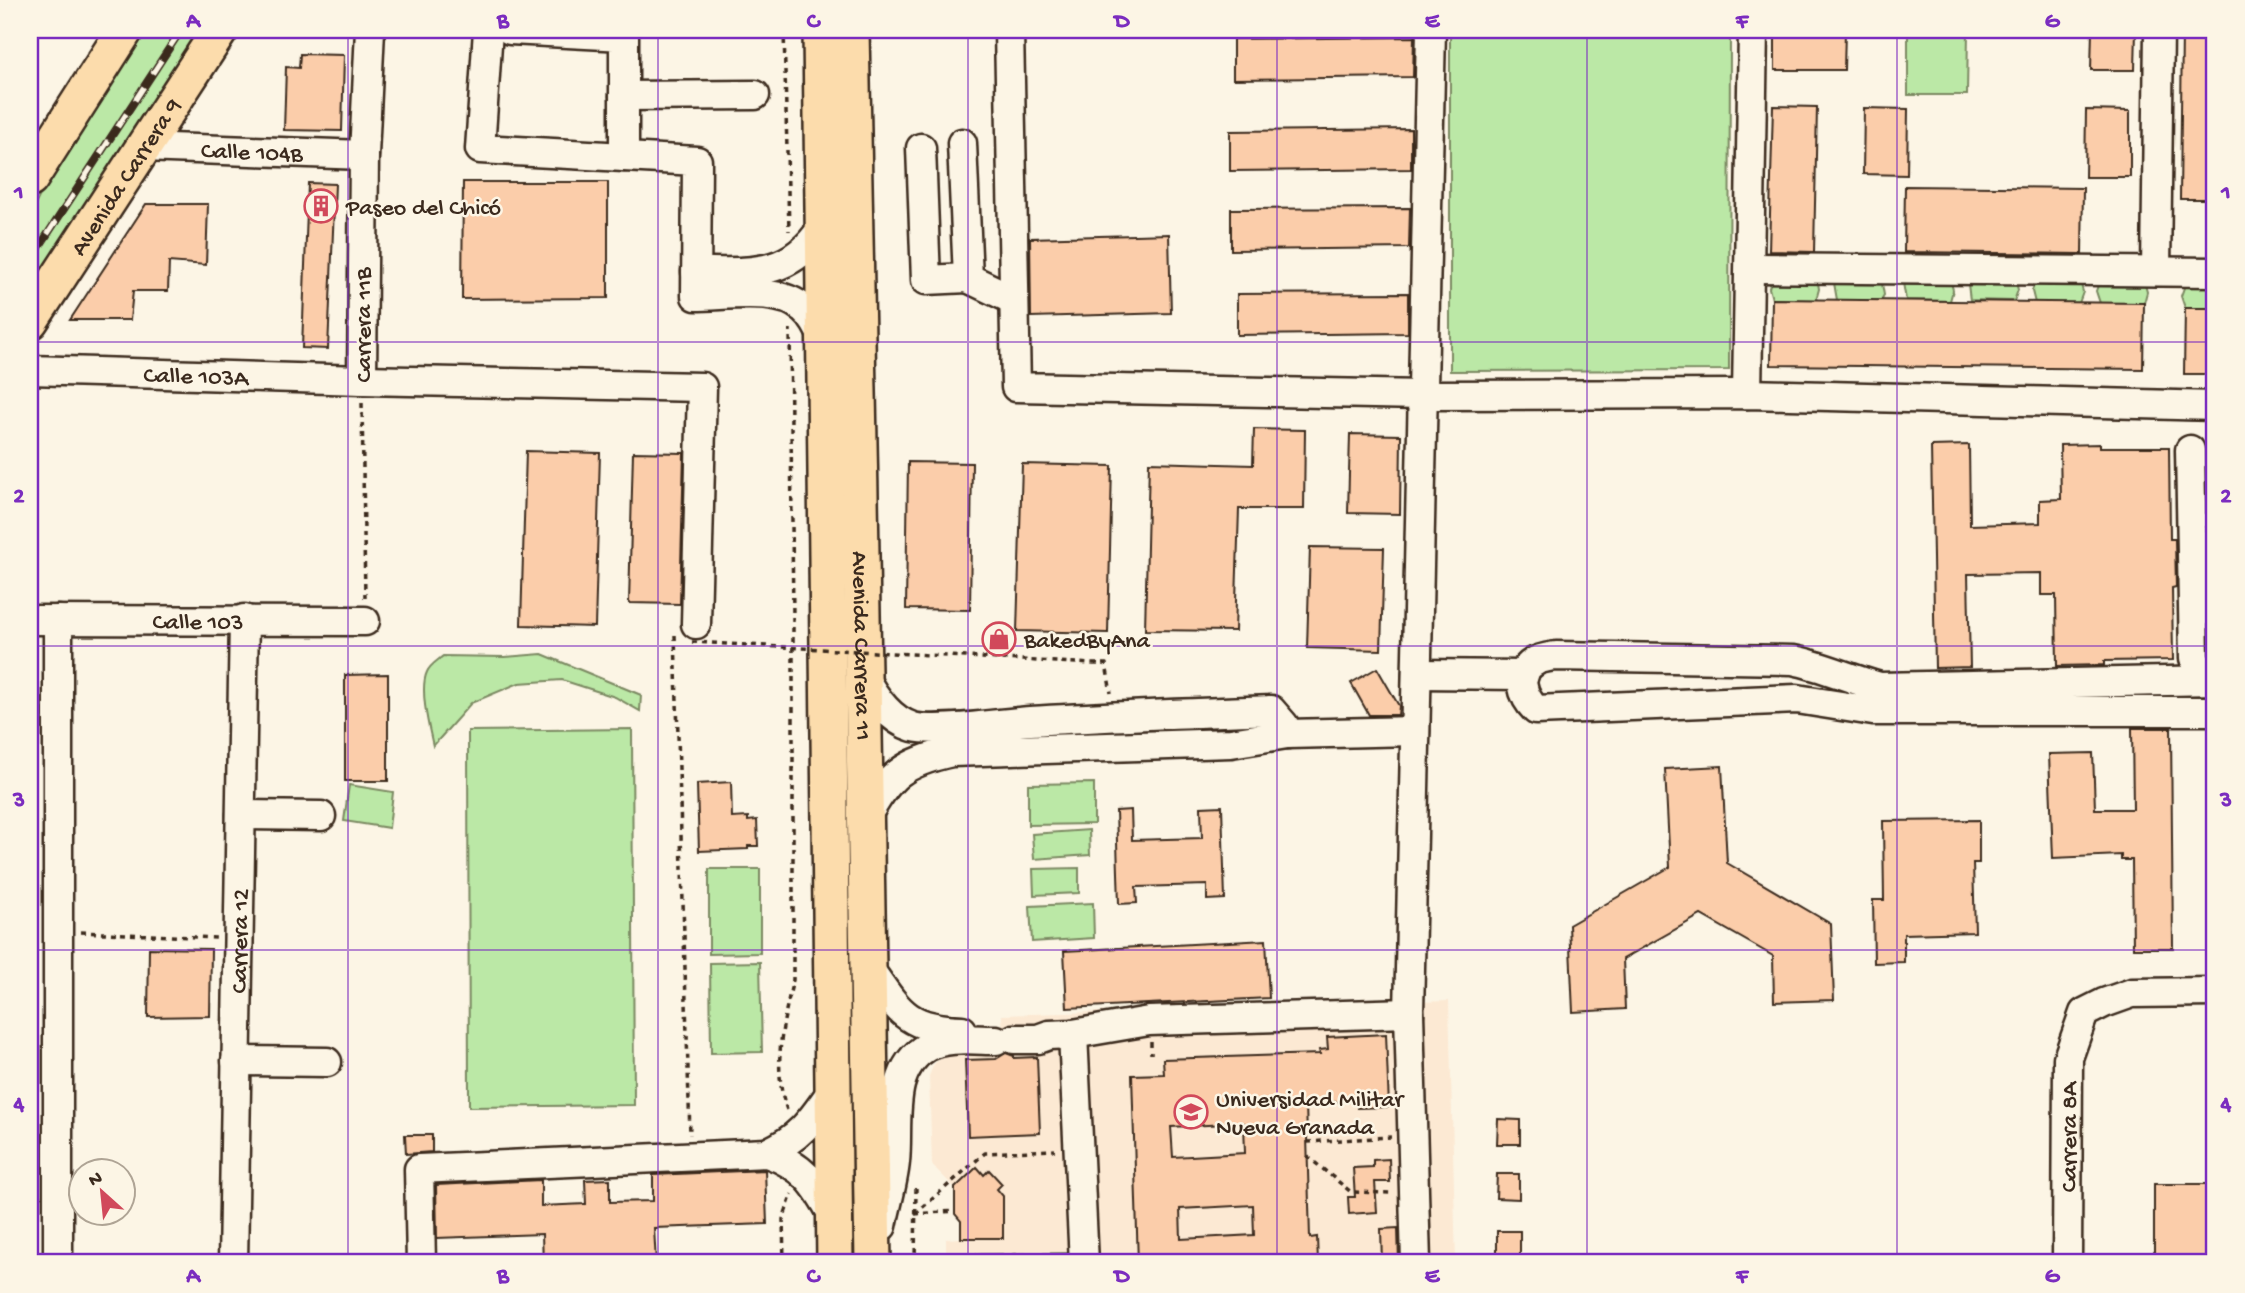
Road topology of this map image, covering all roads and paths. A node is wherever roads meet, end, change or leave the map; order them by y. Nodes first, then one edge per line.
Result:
1 (125, 30) edge
2 (220, 30) edge
3 (370, 30) edge
4 (488, 30) edge
5 (510, 30) edge
6 (784, 30) edge
7 (821, 30) edge
8 (851, 30) edge
9 (1009, 30) edge
10 (1431, 30) edge
11 (1753, 30) edge
12 (2159, 30) edge
13 (755, 95) dead end
14 (624, 96) junction
15 (962, 143) dead end
16 (142, 147) junction
17 (921, 148) dead end
18 (364, 155) junction
19 (624, 157) junction
20 (30, 179) edge
21 (822, 228) junction
22 (790, 261) junction
23 (1750, 268) junction
24 (2156, 271) junction
25 (2215, 272) edge
26 (968, 278) junction
27 (696, 284) junction
28 (790, 299) junction
29 (1014, 300) junction
30 (30, 321) edge
31 (825, 342) junction
32 (30, 370) edge
33 (362, 380) junction
34 (1747, 394) junction
35 (1423, 395) junction
36 (2215, 407) edge
37 (2190, 450) dead end
38 (244, 619) junction
39 (30, 620) edge
40 (58, 620) junction
41 (365, 621) joint
42 (688, 635) junction
43 (862, 674) junction
44 (1417, 674) junction
45 (1524, 675) junction
46 (2210, 680) edge
47 (2215, 711) edge
48 (1114, 717) junction
49 (1415, 731) junction
50 (1287, 734) junction
51 (241, 815) junction
52 (321, 816) dead end
53 (865, 819) junction
54 (58, 931) junction
55 (239, 939) junction
56 (870, 970) junction
57 (2215, 992) edge
58 (1409, 1013) junction
59 (1061, 1035) junction
60 (1005, 1036) junction
61 (236, 1060) junction
62 (327, 1062) dead end
63 (832, 1091) junction
64 (782, 1095) dead end
65 (1397, 1137) dead end
66 (1307, 1142) dead end
67 (1055, 1150) dead end
68 (767, 1153) junction
69 (1307, 1156) dead end
70 (690, 1157) junction
71 (916, 1187) dead end
72 (1399, 1193) dead end
73 (955, 1211) dead end
74 (915, 1214) junction
75 (834, 1217) junction
76 (783, 1219) dead end
77 (58, 1263) edge
78 (233, 1263) edge
79 (421, 1263) edge
80 (785, 1263) edge
81 (835, 1263) edge
82 (874, 1263) edge
83 (915, 1263) edge
84 (1084, 1263) edge
85 (1416, 1263) edge
86 (2067, 1263) edge

1 - 20 main road
2 - 16 main road, Avenida Carrera 9
3 - 18 street, Carrera 11B
4 - 19 street
5 - 14 street
6 - 22 path
7 - 21 main road, Avenida Carrera 11
8 - 43 main road, Avenida Carrera 11
9 - 29 street
10 - 35 street
11 - 23 street
12 - 24 street
13 - 14 street
14 - 19 street
15 - 26 street
16 - 18 street, Calle 104B
16 - 30 main road, Avenida Carrera 9
17 - 26 street
18 - 33 street, Carrera 11B
19 - 27 street
21 - 22 street
21 - 31 main road, Avenida Carrera 11
22 - 27 street
23 - 24 street
23 - 34 street
24 - 25 street
26 - 29 street
27 - 28 street
28 - 31 street
28 - 64 path
29 - 35 street
31 - 63 main road, Avenida Carrera 11
32 - 33 street, Calle 103A
33 - 41 path, Carrera 11B
33 - 42 street, Calle 103A
34 - 35 street
34 - 36 street
35 - 44 street
37 - 46 street
38 - 40 street, Calle 103
38 - 41 street, Calle 103
38 - 51 street, Carrera 12
39 - 40 street, Calle 103
40 - 54 street
42 - 48 path, bridge
42 - 70 path
43 - 48 street
43 - 53 main road, Avenida Carrera 11
44 - 45 street
44 - 49 street
45 - 46 street
45 - 47 street
48 - 50 street
49 - 50 street
49 - 58 street
50 - 53 street
51 - 52 street
51 - 55 street, Carrera 12
53 - 56 main road, Avenida Carrera 11
54 - 55 path
54 - 77 street
55 - 61 street, Carrera 12
56 - 60 street
56 - 82 main road, Avenida Carrera 11
57 - 86 street, Carrera 8A
58 - 59 street
58 - 85 street
59 - 60 street
59 - 84 street
60 - 82 street
61 - 62 street
61 - 78 street, Carrera 12
63 - 68 street
63 - 75 main road, Avenida Carrera 11
65 - 66 path
67 - 74 path
68 - 70 street
68 - 75 street
69 - 72 path
70 - 79 street
71 - 74 path
73 - 74 path
74 - 83 path
75 - 81 main road, Avenida Carrera 11
76 - 80 path

